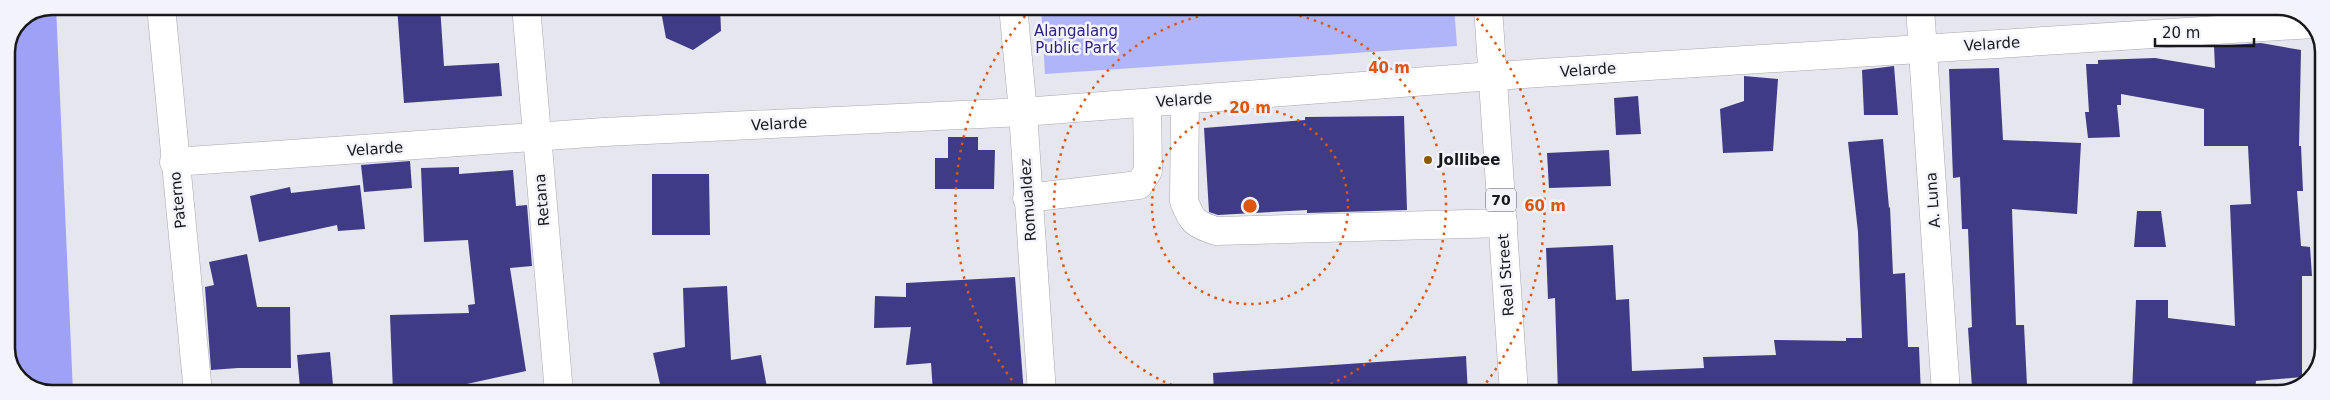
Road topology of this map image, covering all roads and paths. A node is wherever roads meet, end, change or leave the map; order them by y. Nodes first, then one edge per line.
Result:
1 (162, 15) edge
2 (527, 15) edge
3 (1014, 15) edge
4 (1489, 15) edge
5 (1921, 15) edge
6 (2303, 25) edge
7 (1923, 49) junction
8 (1493, 76) junction
9 (1185, 100) junction
10 (1147, 102) junction
11 (1023, 112) junction
12 (536, 138) junction
13 (174, 162) junction
14 (1027, 198) junction
15 (1503, 223) junction
16 (197, 385) edge
17 (558, 385) edge
18 (1041, 385) edge
19 (1513, 385) edge
20 (1945, 385) edge

1 - 13 main road, Paterno
2 - 12 main road, Retana
3 - 11 main road, Romualdez
4 - 8 main road, Real Street / 70
5 - 7 main road, A. Luna
6 - 7 main road, Velarde
7 - 8 main road, Velarde
7 - 20 main road, A. Luna
8 - 9 main road, Velarde
8 - 15 main road, Real Street / 70
9 - 10 main road, Velarde
9 - 15 main road
10 - 11 main road, Velarde
10 - 14 main road
11 - 12 main road, Velarde
11 - 14 main road, Romualdez
12 - 13 main road, Velarde
12 - 17 main road, Retana
13 - 16 main road, Paterno
14 - 18 main road, Romualdez
15 - 19 main road, Real Street / 70

